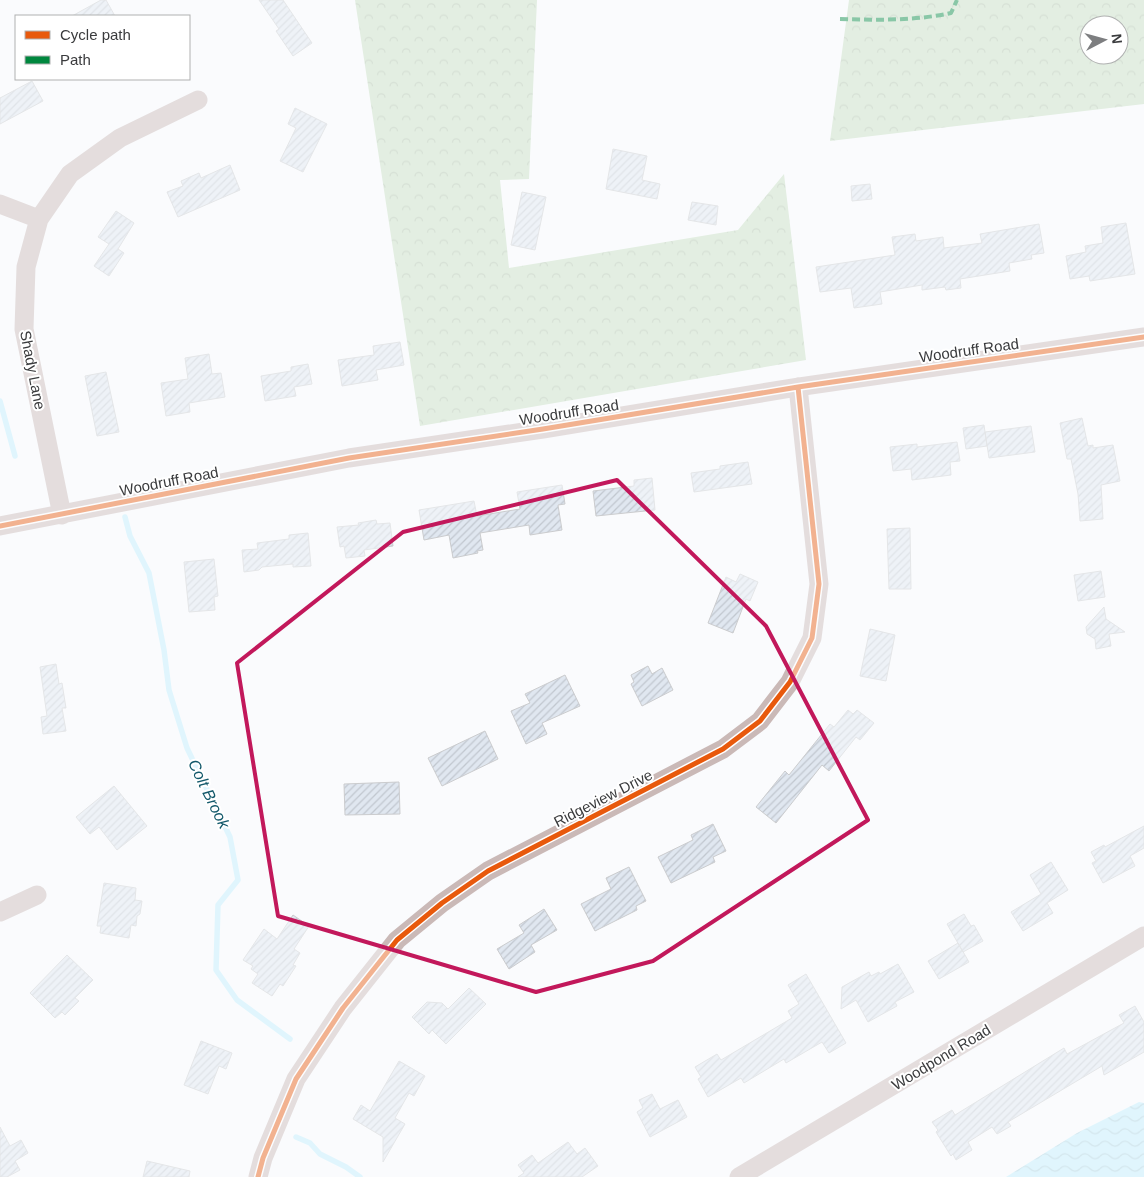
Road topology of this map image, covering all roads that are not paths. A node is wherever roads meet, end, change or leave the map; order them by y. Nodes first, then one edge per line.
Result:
1 (198, 100) dead end
2 (0, 204) edge
3 (39, 219) junction
4 (1144, 337) edge
5 (798, 387) junction
6 (62, 515) junction
7 (0, 526) edge
8 (37, 895) dead end
9 (0, 912) edge
10 (1144, 936) edge
11 (258, 1177) edge
12 (739, 1177) edge

1 - 3 street, Shady Lane
2 - 3 street
3 - 6 street, Shady Lane
4 - 5 street, Woodruff Road
5 - 6 street, Woodruff Road
5 - 11 street, Ridgeview Drive
6 - 7 street, Woodruff Road
8 - 9 street
10 - 12 street, Woodpond Road

